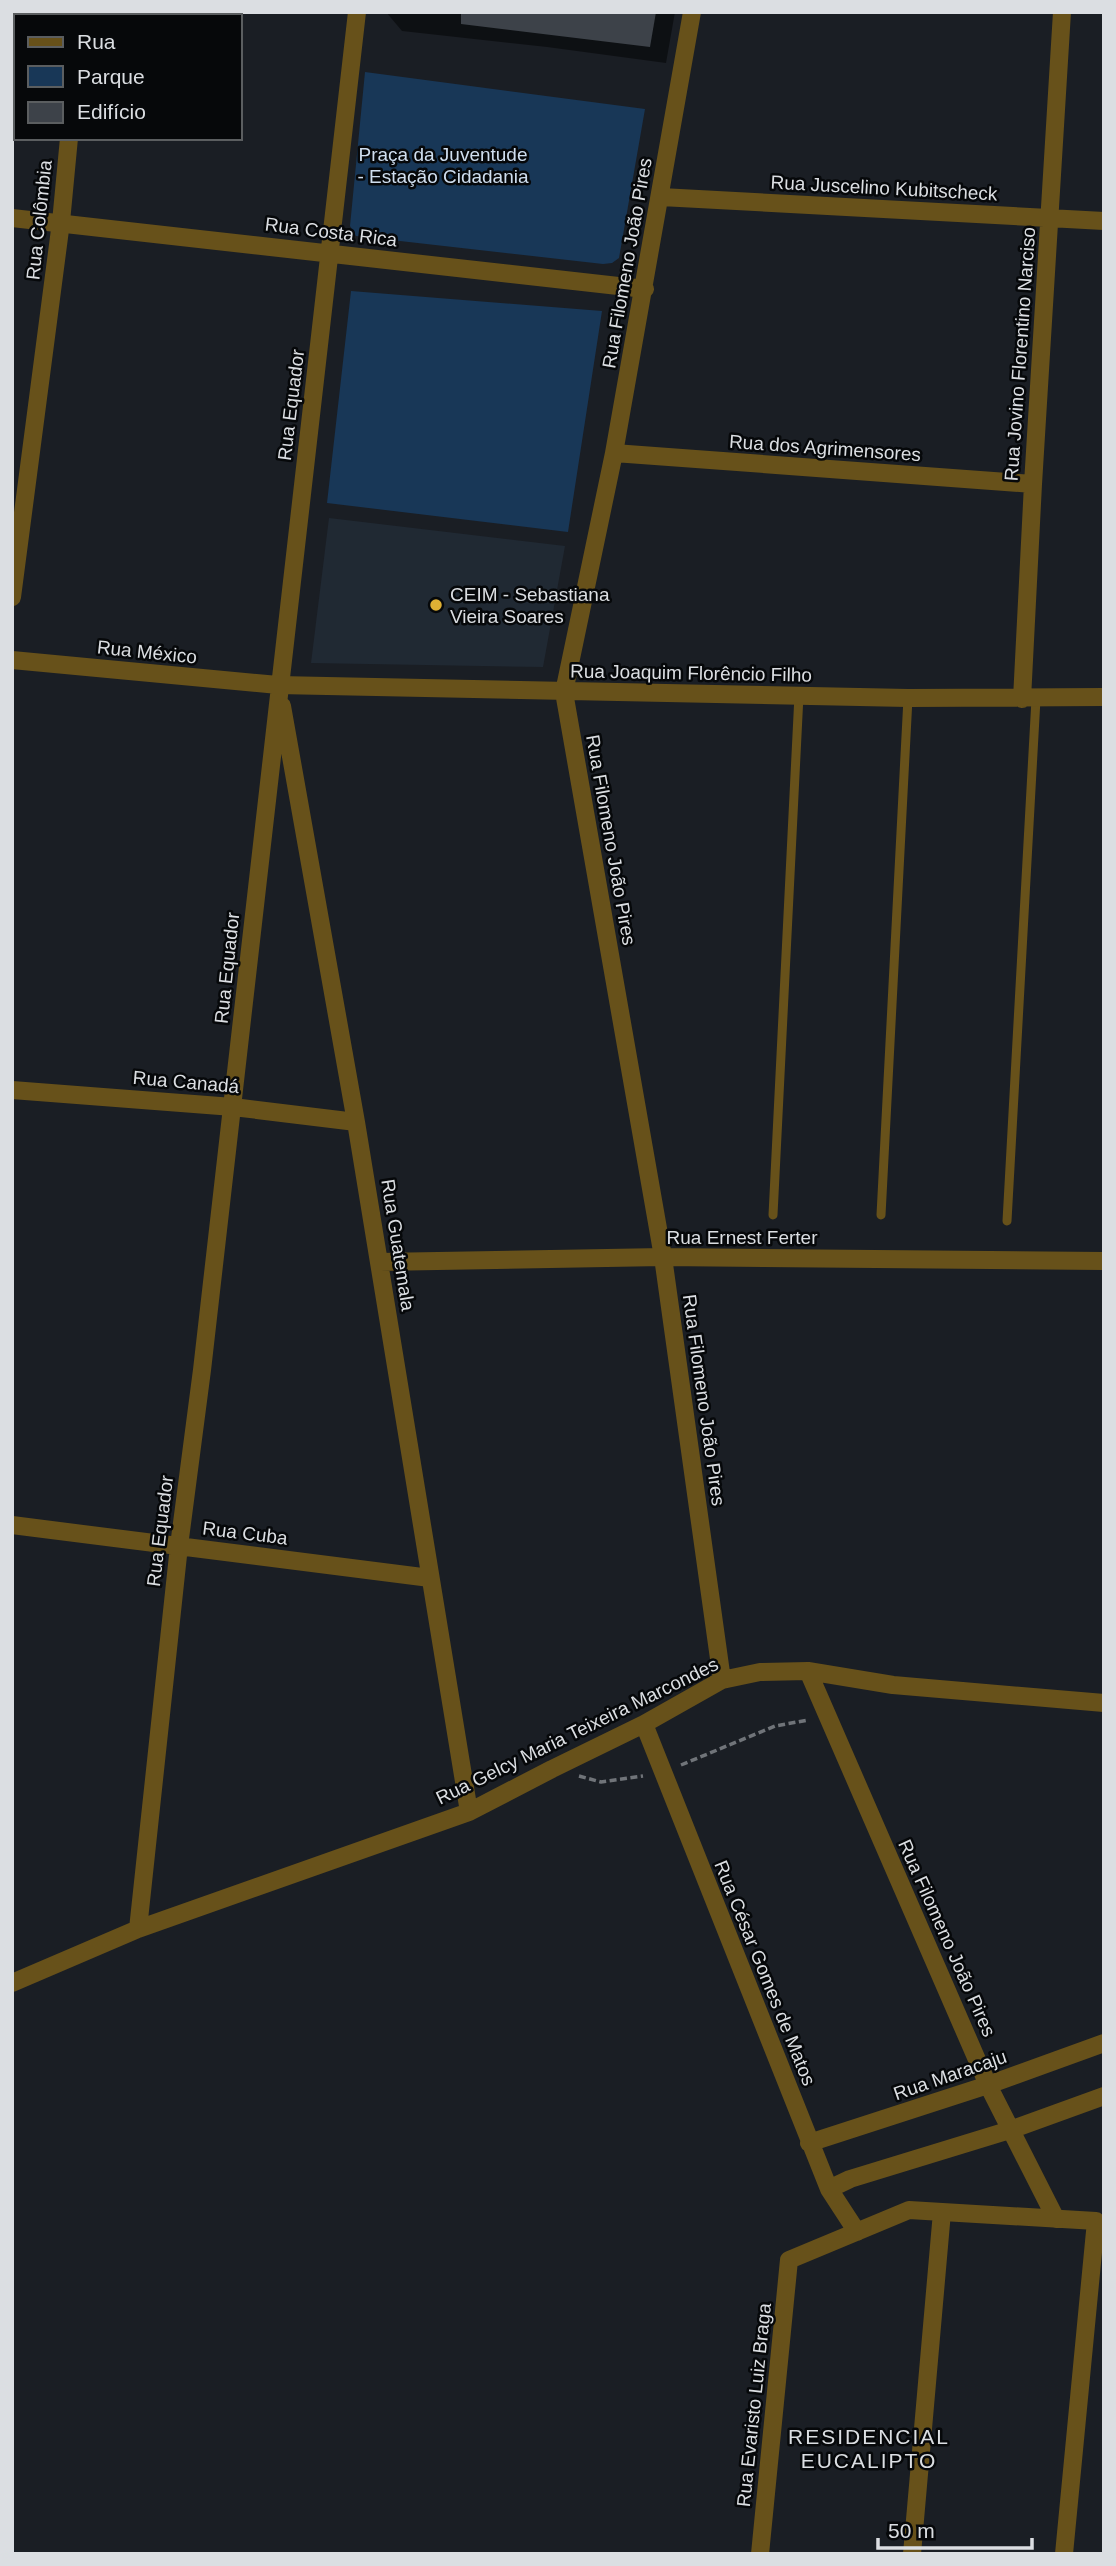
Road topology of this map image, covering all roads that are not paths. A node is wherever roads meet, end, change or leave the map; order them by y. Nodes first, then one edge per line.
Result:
1 (357, 12) edge
2 (692, 12) edge
3 (1062, 12) edge
4 (69, 140) edge
5 (661, 197) junction
6 (12, 218) edge
7 (1051, 218) junction
8 (1104, 221) edge
9 (61, 222) junction
10 (330, 253) junction
11 (645, 289) junction
12 (614, 453) junction
13 (1033, 484) junction
14 (12, 597) edge
15 (12, 660) edge
16 (278, 685) junction
17 (564, 692) junction
18 (799, 695) junction
19 (1104, 697) edge
20 (908, 698) junction
21 (1029, 699) junction
22 (12, 1090) edge
23 (233, 1107) junction
24 (356, 1122) junction
25 (773, 1215) dead end
26 (881, 1215) dead end
27 (1007, 1221) dead end
28 (663, 1257) junction
29 (1104, 1261) edge
30 (380, 1262) junction
31 (12, 1525) edge
32 (179, 1546) junction
33 (430, 1578) junction
34 (808, 1671) junction
35 (722, 1680) junction
36 (1104, 1703) edge
37 (644, 1724) junction
38 (469, 1812) junction
39 (138, 1928) junction
40 (12, 1983) edge
41 (1104, 2043) edge
42 (988, 2085) junction
43 (1104, 2096) edge
44 (1010, 2130) junction
45 (810, 2143) junction
46 (829, 2189) junction
47 (942, 2212) junction
48 (1056, 2219) junction
49 (857, 2232) junction
50 (760, 2554) edge
51 (912, 2554) edge
52 (1064, 2554) edge

1 - 10 street, Rua Equador
2 - 5 street, Rua Filomeno João Pires
3 - 7 street, Rua Jovino Florentino Narciso
4 - 9 street, Rua Colômbia
5 - 7 street, Rua Juscelino Kubitscheck
5 - 11 street, Rua Filomeno João Pires
6 - 9 street, Rua Costa Rica
7 - 8 street, Rua Juscelino Kubitscheck
7 - 13 street, Rua Jovino Florentino Narciso
9 - 10 street, Rua Costa Rica
9 - 14 street, Rua Colômbia
10 - 11 street, Rua Costa Rica
10 - 16 street, Rua Equador
11 - 12 street, Rua Filomeno João Pires
12 - 13 street, Rua dos Agrimensores
12 - 17 street, Rua Filomeno João Pires
13 - 21 street, Rua Jovino Florentino Narciso
15 - 16 street, Rua México
16 - 17 street, Rua Joaquim Florêncio Filho
16 - 23 street, Rua Equador
16 - 24 street, Rua Guatemala
17 - 18 street, Rua Joaquim Florêncio Filho
17 - 28 street, Rua Filomeno João Pires
18 - 20 street, Rua Joaquim Florêncio Filho
18 - 25 lane
19 - 21 street, Rua Joaquim Florêncio Filho
20 - 21 street, Rua Joaquim Florêncio Filho
20 - 26 lane
21 - 27 lane
22 - 23 street, Rua Canadá
23 - 24 street, Rua Canadá
23 - 32 street, Rua Equador
24 - 30 street, Rua Guatemala
28 - 29 street, Rua Ernest Ferter
28 - 30 street, Rua Ernest Ferter
28 - 35 street, Rua Filomeno João Pires
30 - 33 street, Rua Guatemala
31 - 32 street, Rua Cuba
32 - 33 street, Rua Cuba
32 - 39 street, Rua Equador
33 - 38 street, Rua Guatemala
34 - 35 street, Rua Gelcy Maria Teixeira Marcondes
34 - 36 street, Rua Gelcy Maria Teixeira Marcondes
34 - 42 street, Rua Filomeno João Pires
35 - 37 street, Rua Gelcy Maria Teixeira Marcondes
37 - 38 street, Rua Gelcy Maria Teixeira Marcondes
37 - 45 street, Rua César Gomes de Matos
38 - 39 street, Rua Gelcy Maria Teixeira Marcondes
39 - 40 street, Rua Gelcy Maria Teixeira Marcondes
41 - 42 street, Rua Maracaju
42 - 44 street, Rua Filomeno João Pires
42 - 45 street, Rua Maracaju
43 - 44 street
44 - 46 street
44 - 48 street, Rua Filomeno João Pires
45 - 46 street, Rua César Gomes de Matos
46 - 49 street, Rua César Gomes de Matos
47 - 48 street
47 - 49 street
47 - 51 street
48 - 52 street
49 - 50 street, Rua Evaristo Luiz Braga

